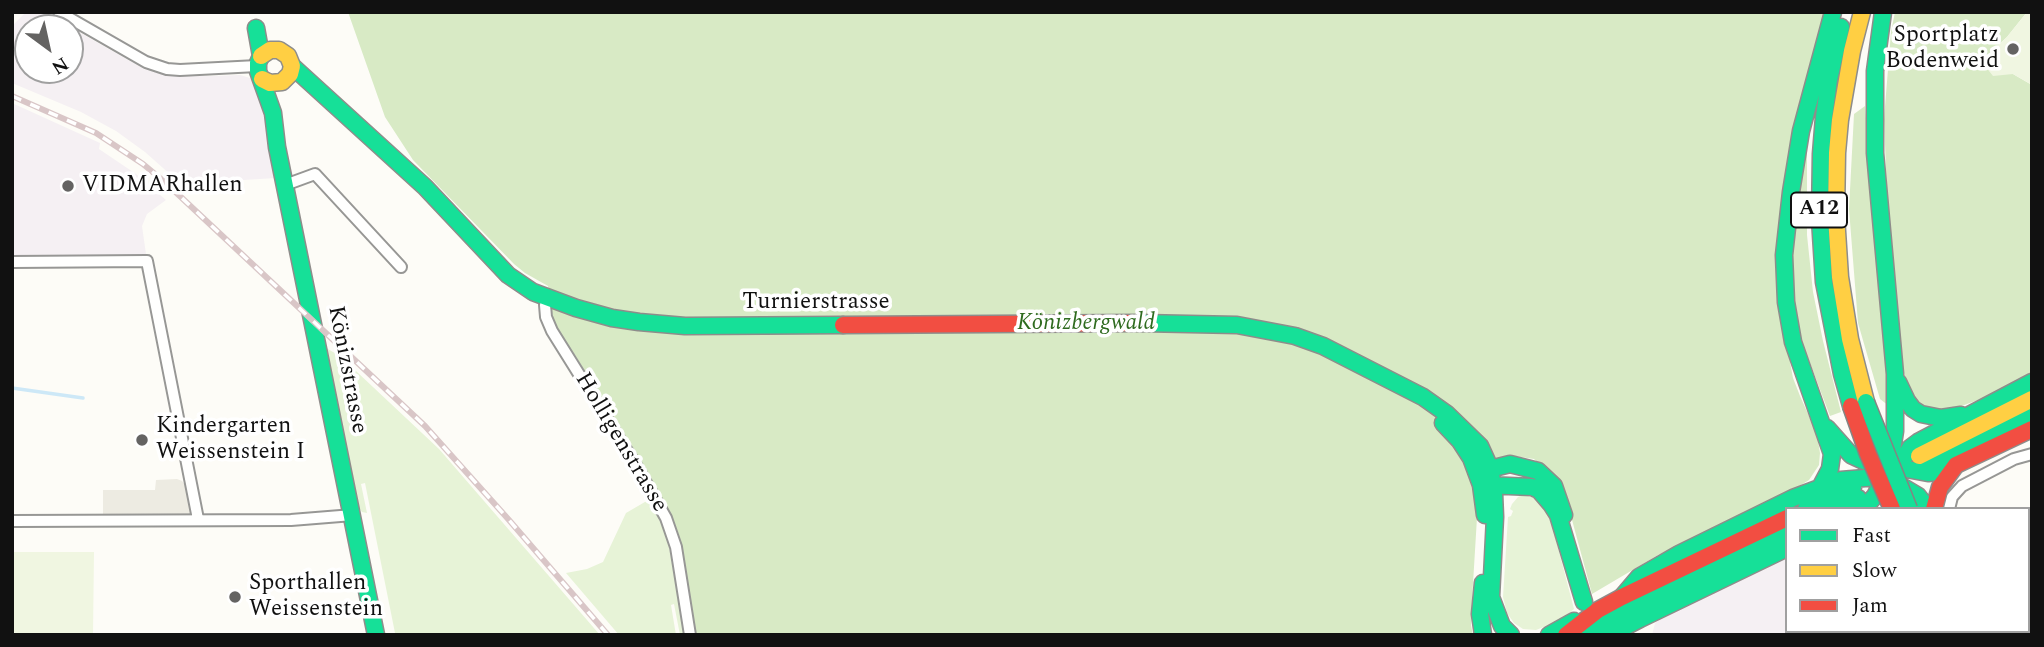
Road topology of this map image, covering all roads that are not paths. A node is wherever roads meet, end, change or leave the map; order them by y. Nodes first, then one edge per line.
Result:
1 (59, 12) edge
2 (248, 12) edge
3 (1833, 12) edge
4 (1844, 12) edge
5 (1861, 12) edge
6 (1883, 12) edge
7 (273, 68) junction
8 (285, 185) junction
9 (12, 262) edge
10 (401, 267) dead end
11 (547, 298) junction
12 (1895, 374) junction
13 (2032, 382) edge
14 (2032, 399) edge
15 (1859, 404) junction
16 (1977, 412) junction
17 (2032, 416) edge
18 (1822, 422) junction
19 (2032, 429) edge
20 (2032, 454) edge
21 (1956, 466) junction
22 (1890, 473) junction
23 (1486, 478) junction
24 (1519, 485) junction
25 (1821, 486) junction
26 (1858, 498) edge
27 (1815, 507) edge
28 (1840, 507) edge
29 (1883, 507) edge
30 (1891, 507) edge
31 (1908, 507) edge
32 (1926, 507) edge
33 (1935, 507) edge
34 (1950, 507) edge
35 (353, 515) junction
36 (198, 519) junction
37 (1785, 519) edge
38 (12, 521) edge
39 (1785, 533) edge
40 (1569, 545) junction
41 (1785, 549) edge
42 (1493, 553) junction
43 (1491, 597) junction
44 (1591, 606) junction
45 (1634, 619) edge
46 (376, 635) edge
47 (690, 635) edge
48 (1483, 635) edge
49 (1499, 635) edge
50 (1511, 635) edge
51 (1549, 635) edge
52 (1566, 635) edge
53 (1587, 635) edge
54 (1609, 635) edge

1 - 7 street
2 - 7 main road, Könizstrasse
3 - 18 main road
4 - 15 main road, A12
5 - 15 main road, A12
6 - 12 main road
7 - 8 main road, Könizstrasse
7 - 11 main road, Turnierstrasse
8 - 10 street
8 - 35 main road, Könizstrasse
9 - 36 street
11 - 23 main road, Turnierstrasse
11 - 47 street, Holligenstrasse
12 - 16 main road
12 - 22 main road
13 - 16 main road
14 - 17 main road
15 - 30 main road, A12, bridge
15 - 31 main road, A12, bridge
16 - 22 main road
18 - 22 main road
18 - 25 main road
19 - 21 main road
20 - 34 street
21 - 22 main road
21 - 33 main road
22 - 25 main road
22 - 26 main road
22 - 29 main road
22 - 32 main road
23 - 24 main road
23 - 40 main road
23 - 42 main road, Turnierstrasse
23 - 48 main road, Turnierstrasse
24 - 40 main road
24 - 42 main road, Turnierstrasse
25 - 45 main road
26 - 27 main road
26 - 28 main road
35 - 36 street
35 - 46 main road, Könizstrasse
36 - 38 street
37 - 45 main road
39 - 45 main road
40 - 44 main road
41 - 45 main road
42 - 43 main road, Turnierstrasse
43 - 49 main road, Turnierstrasse
43 - 50 main road, Turnierstrasse
44 - 45 main road
44 - 51 main road
44 - 52 main road
45 - 53 main road
45 - 54 main road

